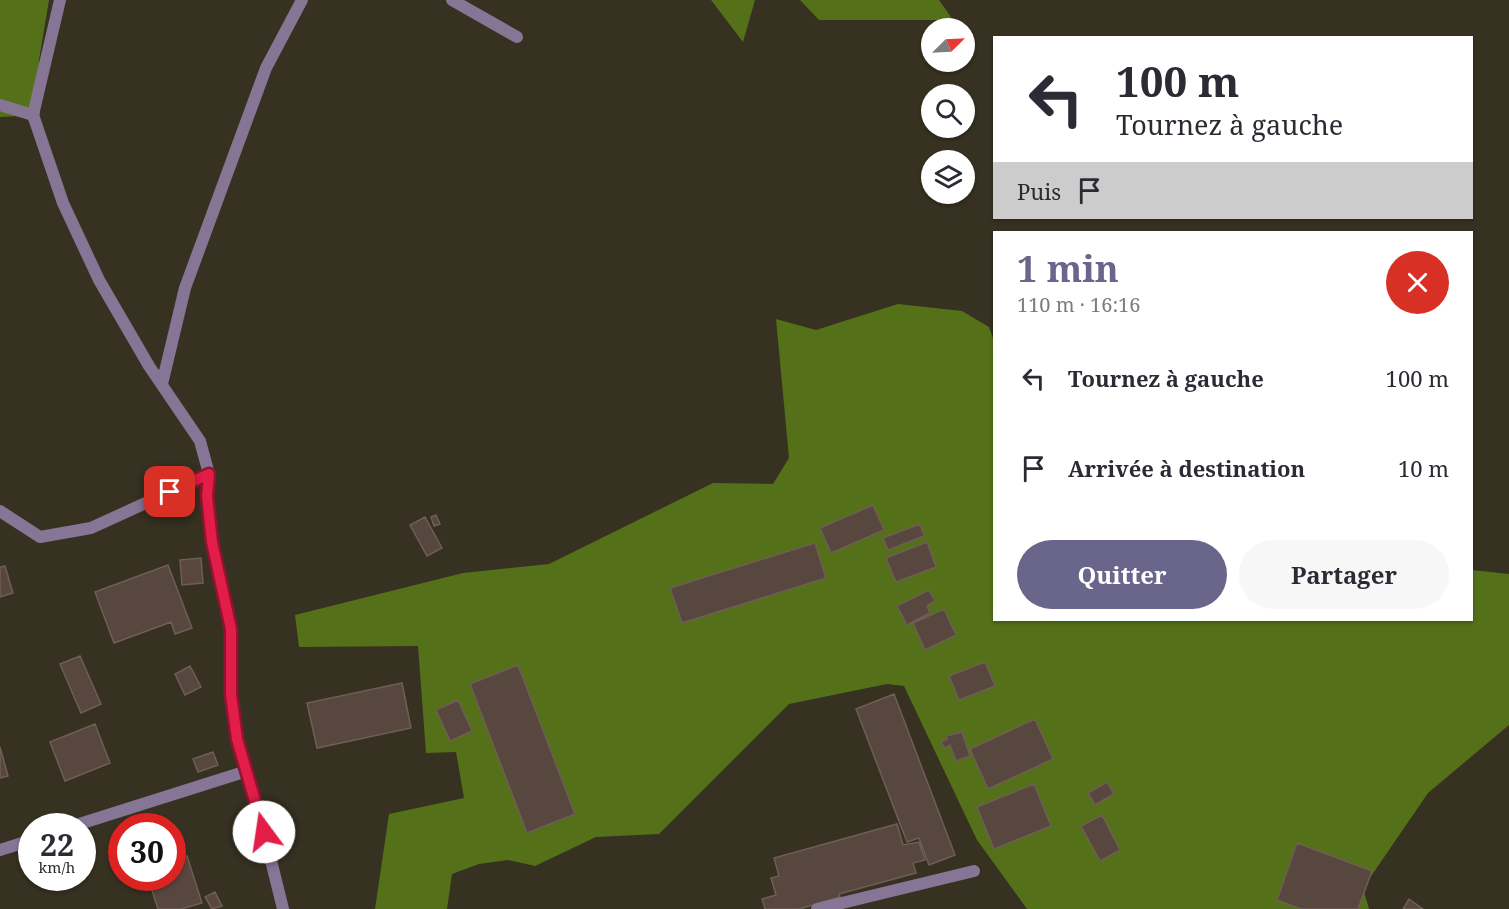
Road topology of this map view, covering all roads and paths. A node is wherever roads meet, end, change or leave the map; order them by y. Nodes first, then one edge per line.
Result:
1 (60, 0) edge
2 (302, 0) edge
3 (452, 0) edge
4 (517, 37) dead end
5 (0, 105) edge
6 (33, 115) junction
7 (162, 384) junction
8 (209, 474) junction
9 (0, 511) edge
10 (247, 771) junction
11 (96, 818) edge
12 (18, 844) edge
13 (0, 849) edge
14 (974, 871) dead end
15 (844, 905) edge
16 (283, 909) edge
17 (817, 909) edge

1 - 6 street
2 - 7 street
3 - 4 street
5 - 6 street
6 - 7 street
7 - 8 street
8 - 9 street
8 - 10 street
10 - 11 street
10 - 16 street
12 - 13 street
14 - 15 street
15 - 17 street

